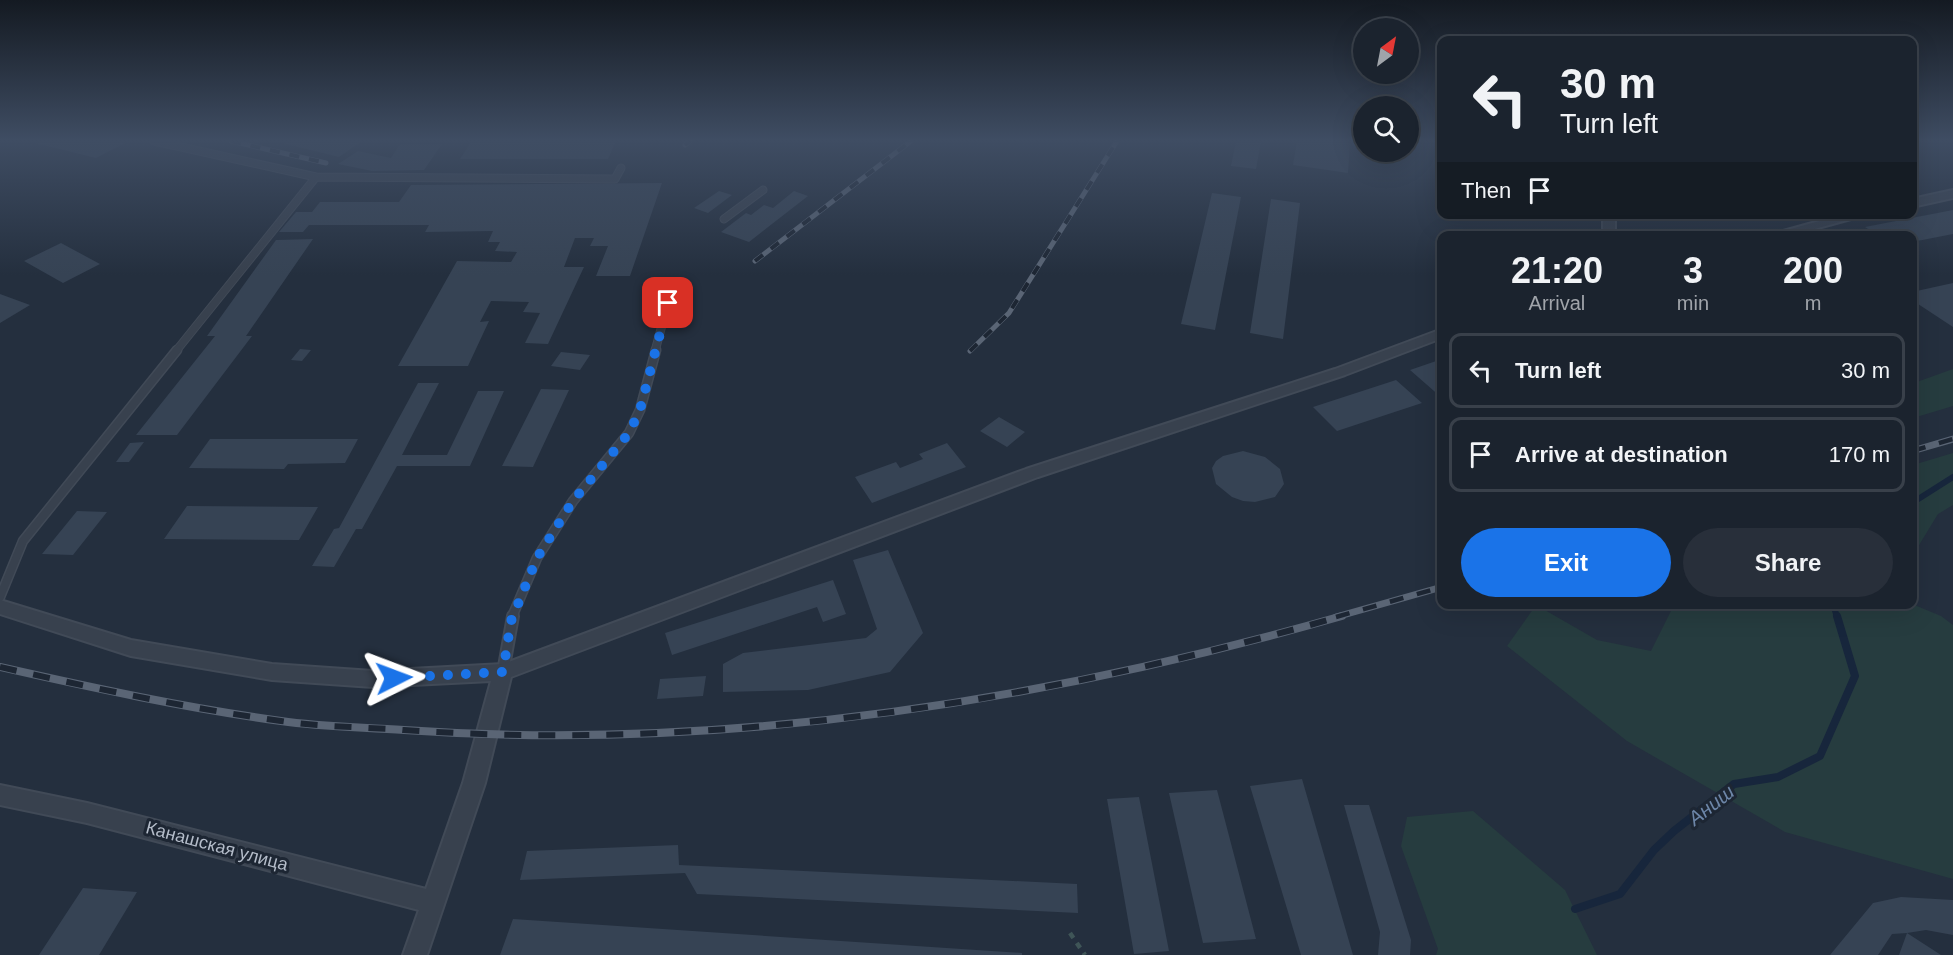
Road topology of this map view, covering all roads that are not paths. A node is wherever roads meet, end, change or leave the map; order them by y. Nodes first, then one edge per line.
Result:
1 (309, 186) edge
2 (763, 190) dead end
3 (1953, 194) edge
4 (1917, 202) edge
5 (724, 219) dead end
6 (1842, 219) edge
7 (1792, 231) edge
8 (668, 303) dead end
9 (1437, 335) edge
10 (0, 597) edge
11 (0, 608) edge
12 (503, 672) junction
13 (0, 795) edge
14 (433, 902) junction
15 (414, 955) edge

1 - 10 lane
2 - 5 lane
3 - 4 street
6 - 7 street
8 - 12 lane
9 - 12 street
11 - 12 street
12 - 14 street
13 - 14 street, Канашская улица
14 - 15 street

